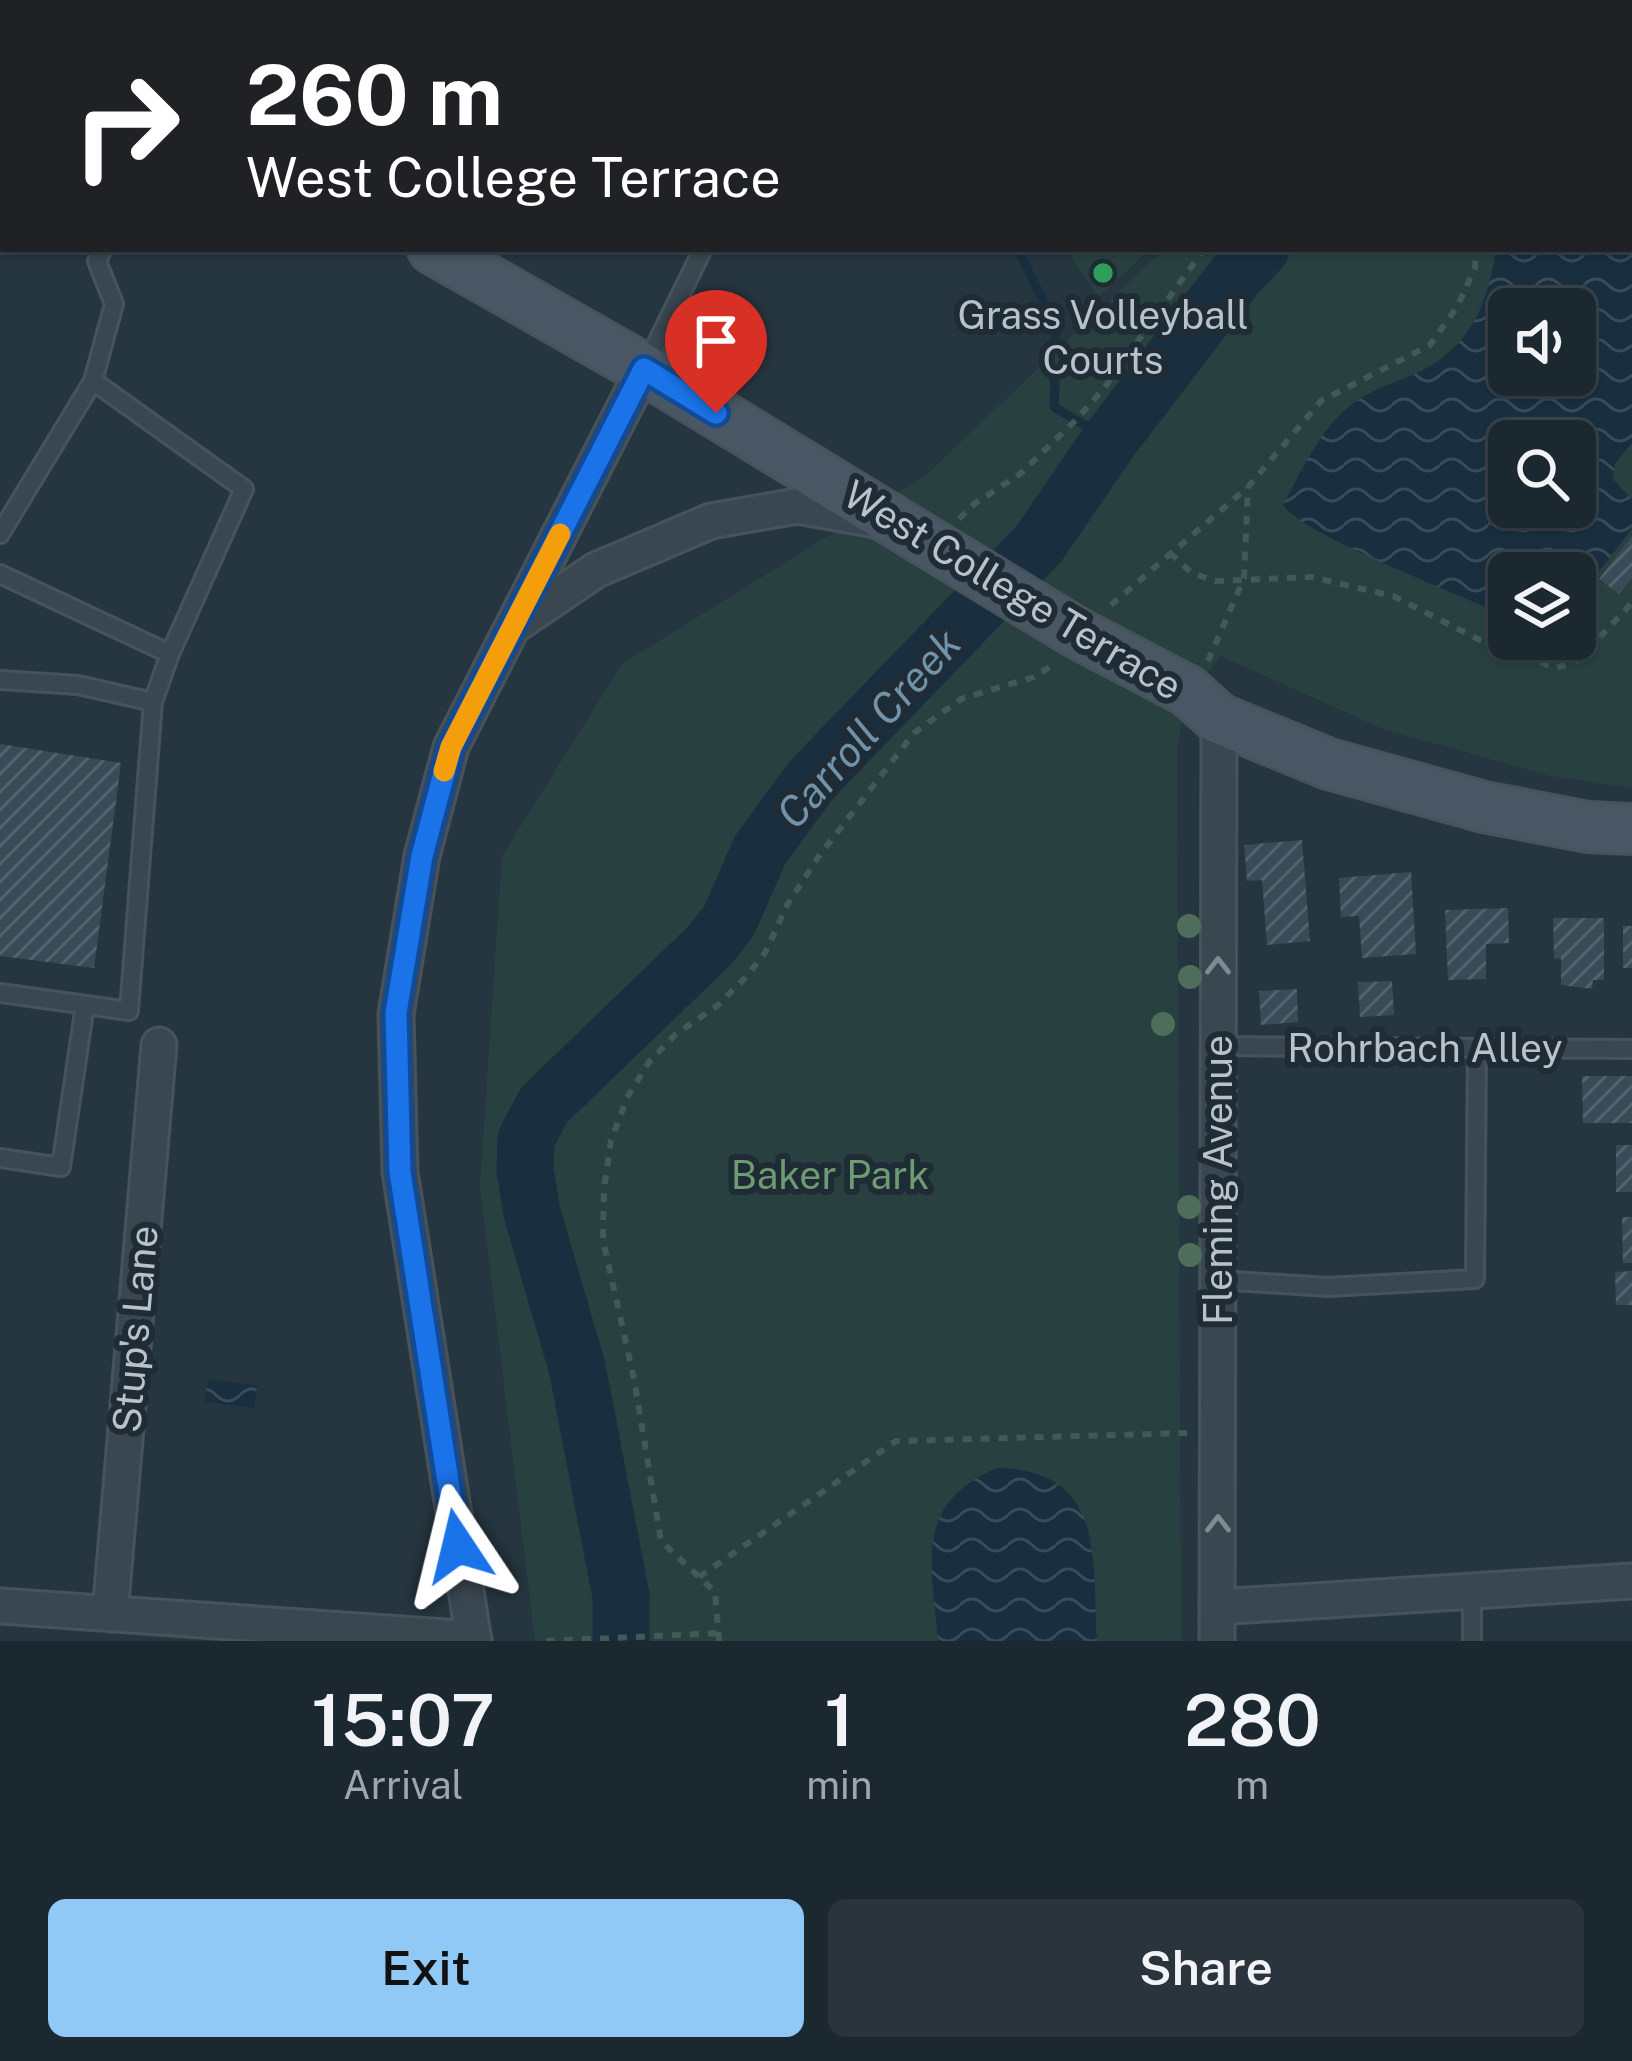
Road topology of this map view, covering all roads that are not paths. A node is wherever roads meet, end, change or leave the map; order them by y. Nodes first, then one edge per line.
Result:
1 (102, 252) edge
2 (439, 252) edge
3 (702, 252) edge
4 (644, 369) junction
5 (93, 381) junction
6 (0, 534) edge
7 (931, 544) junction
8 (0, 574) edge
9 (512, 628) junction
10 (170, 654) junction
11 (0, 680) edge
12 (153, 702) junction
13 (1219, 719) junction
14 (1632, 830) edge
15 (0, 993) edge
16 (86, 1005) junction
17 (159, 1045) dead end
18 (1218, 1046) junction
19 (1477, 1048) junction
20 (1632, 1049) edge
21 (0, 1158) edge
22 (1218, 1280) junction
23 (1632, 1581) edge
24 (1472, 1593) junction
25 (0, 1606) edge
26 (1217, 1607) junction
27 (110, 1614) junction
28 (474, 1640) edge
29 (1217, 1641) edge
30 (1472, 1641) edge

1 - 5 lane
2 - 4 street, West College Terrace
3 - 4 lane
4 - 7 street, West College Terrace
4 - 9 street
5 - 6 lane
5 - 10 lane
7 - 9 street
7 - 13 street, West College Terrace
8 - 10 lane
9 - 28 street
10 - 12 lane
11 - 12 lane
12 - 16 lane
13 - 14 street, West College Terrace
18 -> 13 street, Fleming Avenue
15 - 16 lane
16 - 21 lane
17 - 27 street, Stup's Lane
18 - 19 lane, Rohrbach Alley
18 - 22 street, Fleming Avenue
19 - 20 lane, Rohrbach Alley
19 - 22 lane
26 -> 22 street, Fleming Avenue
23 - 24 street
24 - 26 street
24 - 30 lane
25 - 27 street
26 - 29 street, Fleming Avenue
27 - 28 street

